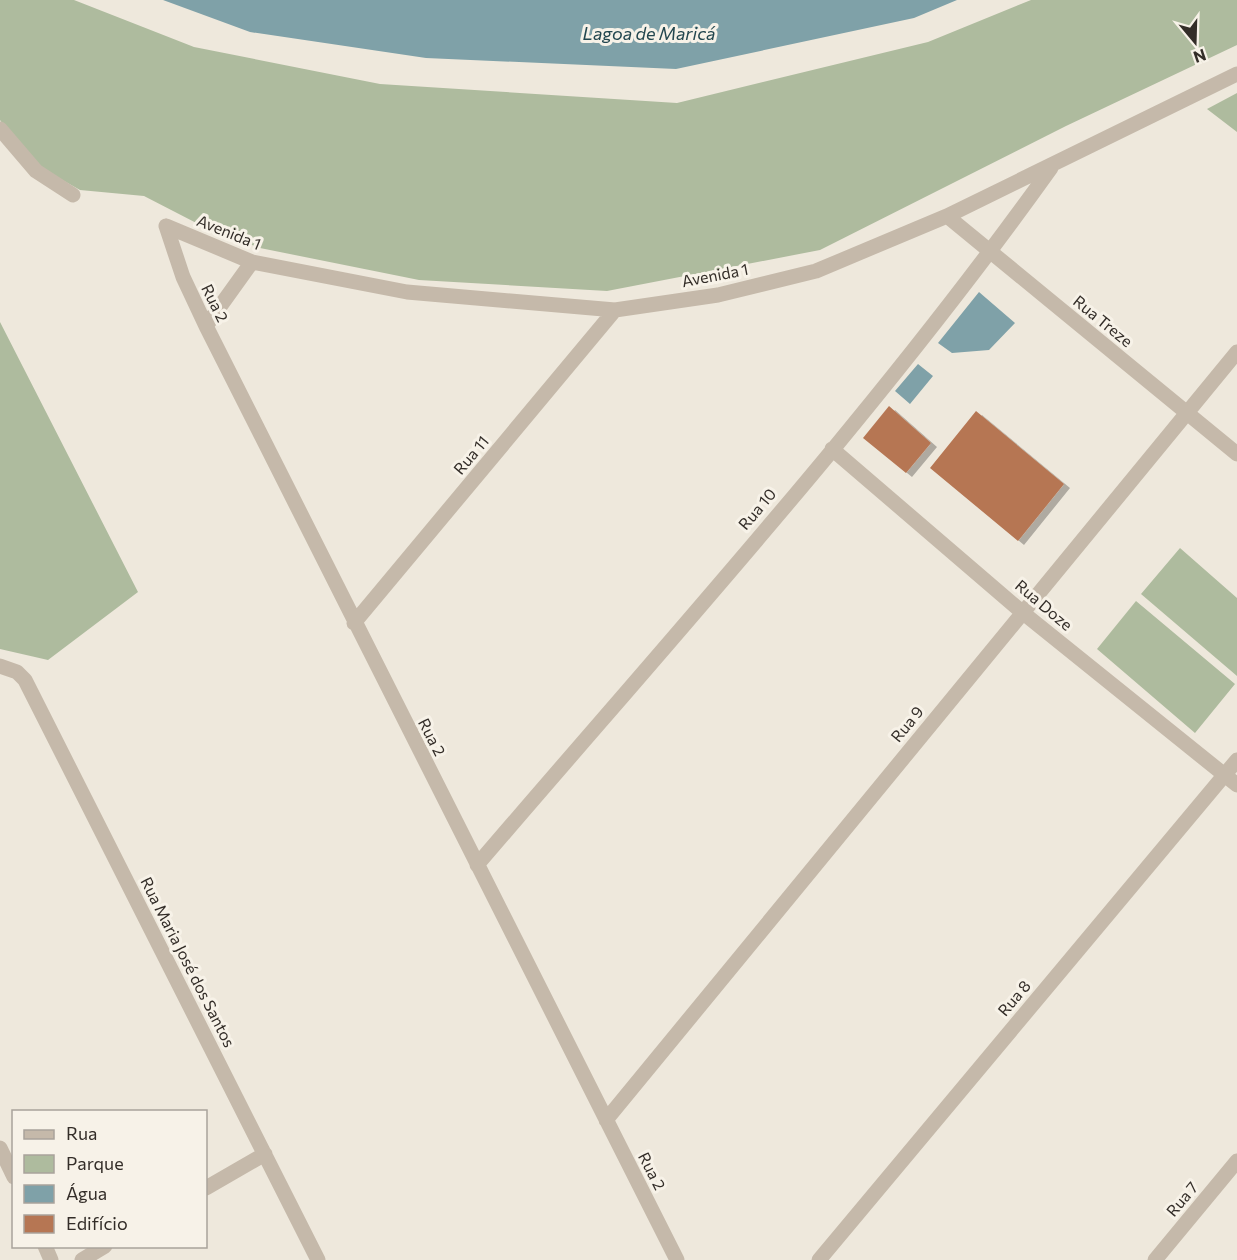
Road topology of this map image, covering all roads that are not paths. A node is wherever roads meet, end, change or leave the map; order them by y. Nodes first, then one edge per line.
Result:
1 (1237, 74) edge
2 (0, 129) edge
3 (1053, 166) junction
4 (73, 195) dead end
5 (946, 216) junction
6 (166, 226) joint
7 (991, 253) junction
8 (252, 262) junction
9 (615, 310) junction
10 (206, 326) junction
11 (1237, 352) edge
12 (1188, 412) junction
13 (832, 448) junction
14 (1237, 454) edge
15 (1022, 612) junction
16 (354, 623) junction
17 (0, 666) edge
18 (1237, 760) edge
19 (1224, 775) junction
20 (1237, 785) edge
21 (477, 865) junction
22 (606, 1120) junction
23 (0, 1148) edge
24 (265, 1154) junction
25 (1237, 1161) edge
26 (12, 1173) edge
27 (207, 1187) edge
28 (102, 1248) edge
29 (82, 1260) edge
30 (318, 1260) edge
31 (677, 1260) edge
32 (819, 1260) edge
33 (1155, 1260) edge

1 - 3 street, Avenida 1
2 - 4 street
3 - 5 street, Avenida 1
3 - 7 street, Rua 10
5 - 7 street, Rua Treze
5 - 9 street, Avenida 1
6 - 8 street, Avenida 1
6 - 10 street, Rua 2
7 - 12 street, Rua Treze
7 - 13 street, Rua 10
8 - 9 street, Avenida 1
8 - 10 street
9 - 16 street, Rua 11
10 - 16 street, Rua 2
11 - 12 street, Rua 9
12 - 14 street, Rua Treze
12 - 15 street, Rua 9
13 - 15 street, Rua Doze
13 - 21 street, Rua 10
15 - 19 street, Rua Doze
15 - 22 street, Rua 9
16 - 21 street, Rua 2
17 - 24 street, Rua Maria José dos Santos
18 - 19 street, Rua 8
19 - 20 street, Rua Doze
19 - 32 street, Rua 8
21 - 22 street, Rua 2
22 - 31 street, Rua 2
23 - 26 street
24 - 27 street
24 - 30 street, Rua Maria José dos Santos
25 - 33 street, Rua 7
28 - 29 street

